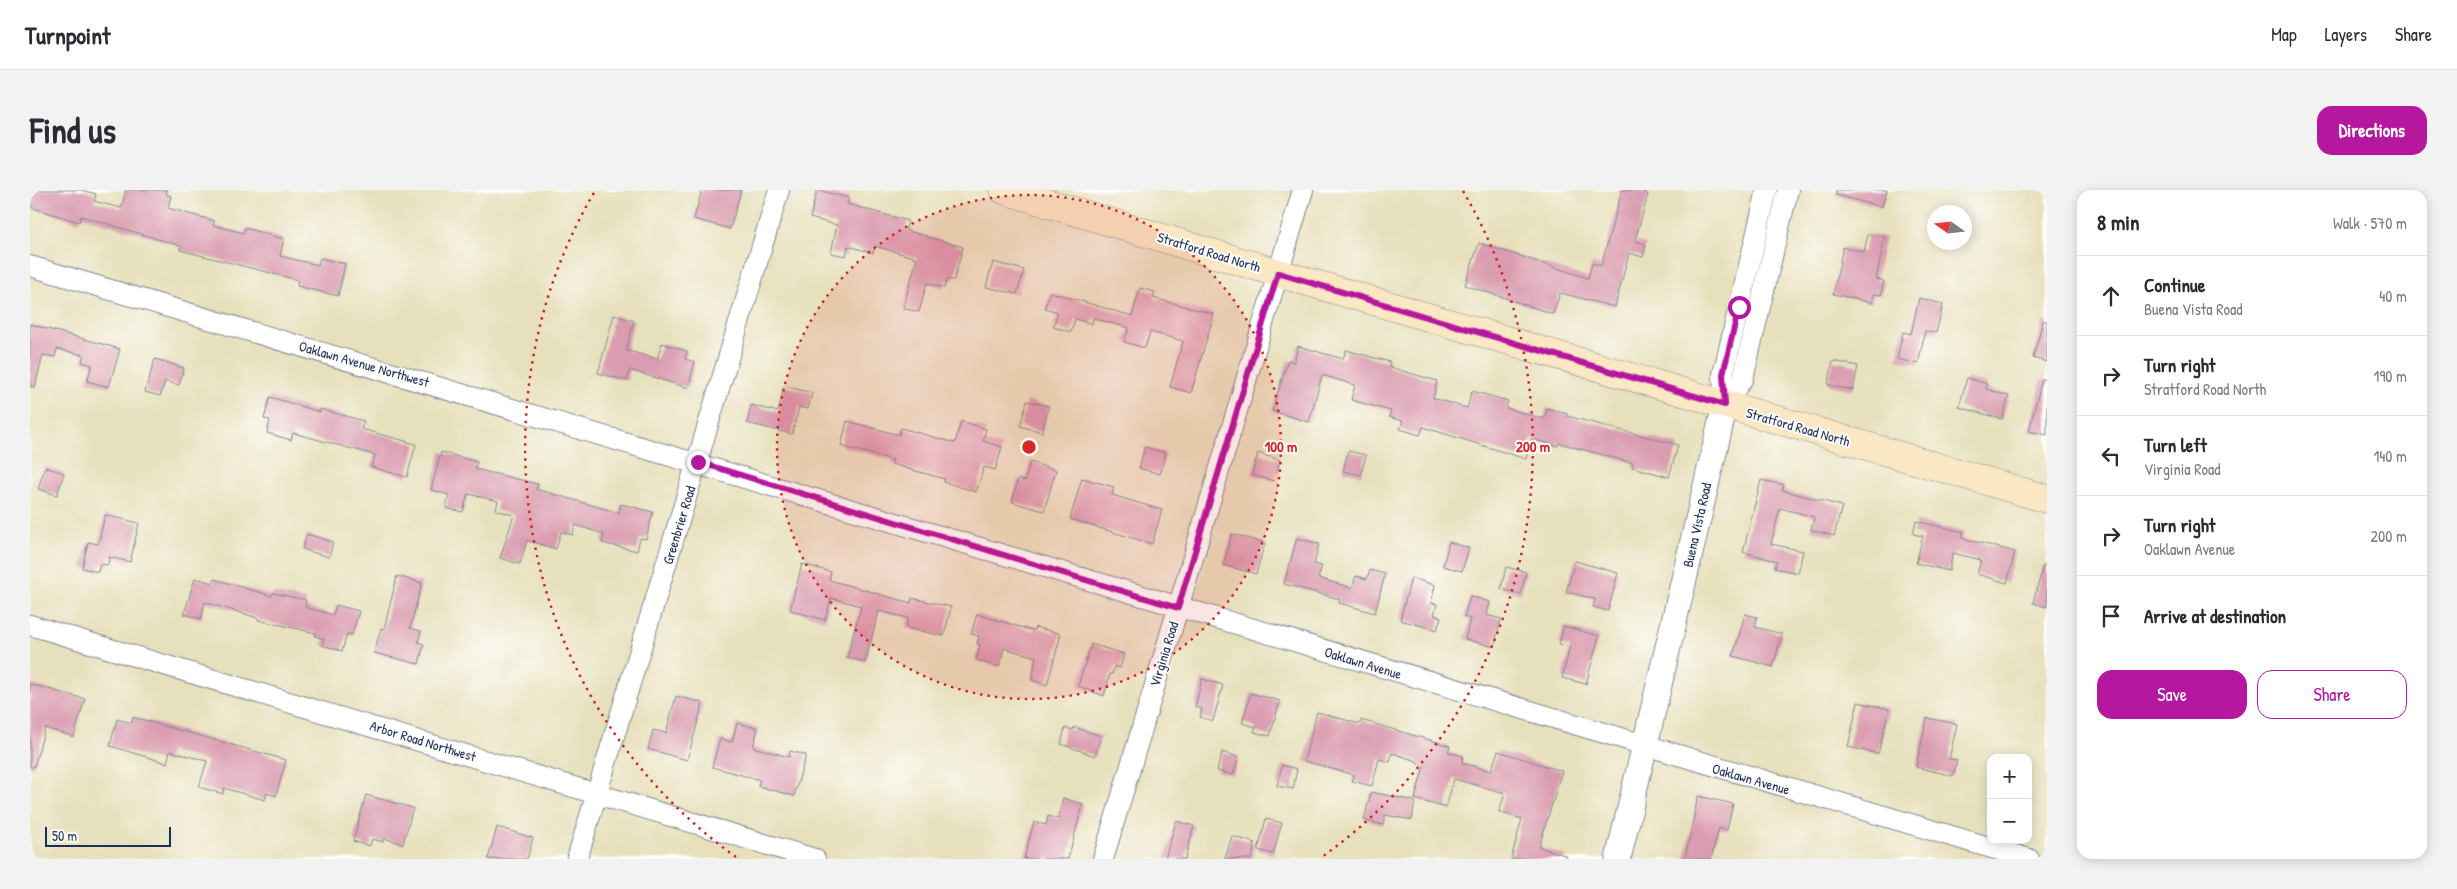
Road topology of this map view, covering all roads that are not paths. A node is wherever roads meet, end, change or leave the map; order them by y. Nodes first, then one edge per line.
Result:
1 (780, 190) edge
2 (1004, 190) edge
3 (1304, 190) edge
4 (1767, 190) edge
5 (1788, 190) edge
6 (30, 266) edge
7 (1278, 273) junction
8 (1725, 405) junction
9 (698, 462) junction
10 (2047, 500) edge
11 (1178, 608) junction
12 (30, 625) edge
13 (1644, 748) junction
14 (596, 793) junction
15 (577, 859) edge
16 (815, 859) edge
17 (1103, 859) edge
18 (1618, 859) edge
19 (2029, 859) edge

1 - 9 street, Greenbrier Road
2 - 7 main road, Stratford Road North
3 - 7 street, Virginia Road
4 - 8 street, Buena Vista Road
5 - 8 street
6 - 9 street, Oaklawn Avenue Northwest
7 - 8 main road, Stratford Road North
7 - 11 street, Virginia Road
8 - 10 main road, Stratford Road North
8 - 13 street, Buena Vista Road
9 - 11 street, Oaklawn Avenue
9 - 14 street, Greenbrier Road
11 - 13 street, Oaklawn Avenue
11 - 17 street, Virginia Road
12 - 14 street, Arbor Road Northwest
13 - 18 street, Buena Vista Road
13 - 19 street, Oaklawn Avenue
14 - 15 street, Greenbrier Road
14 - 16 street, Arbor Road Northwest

